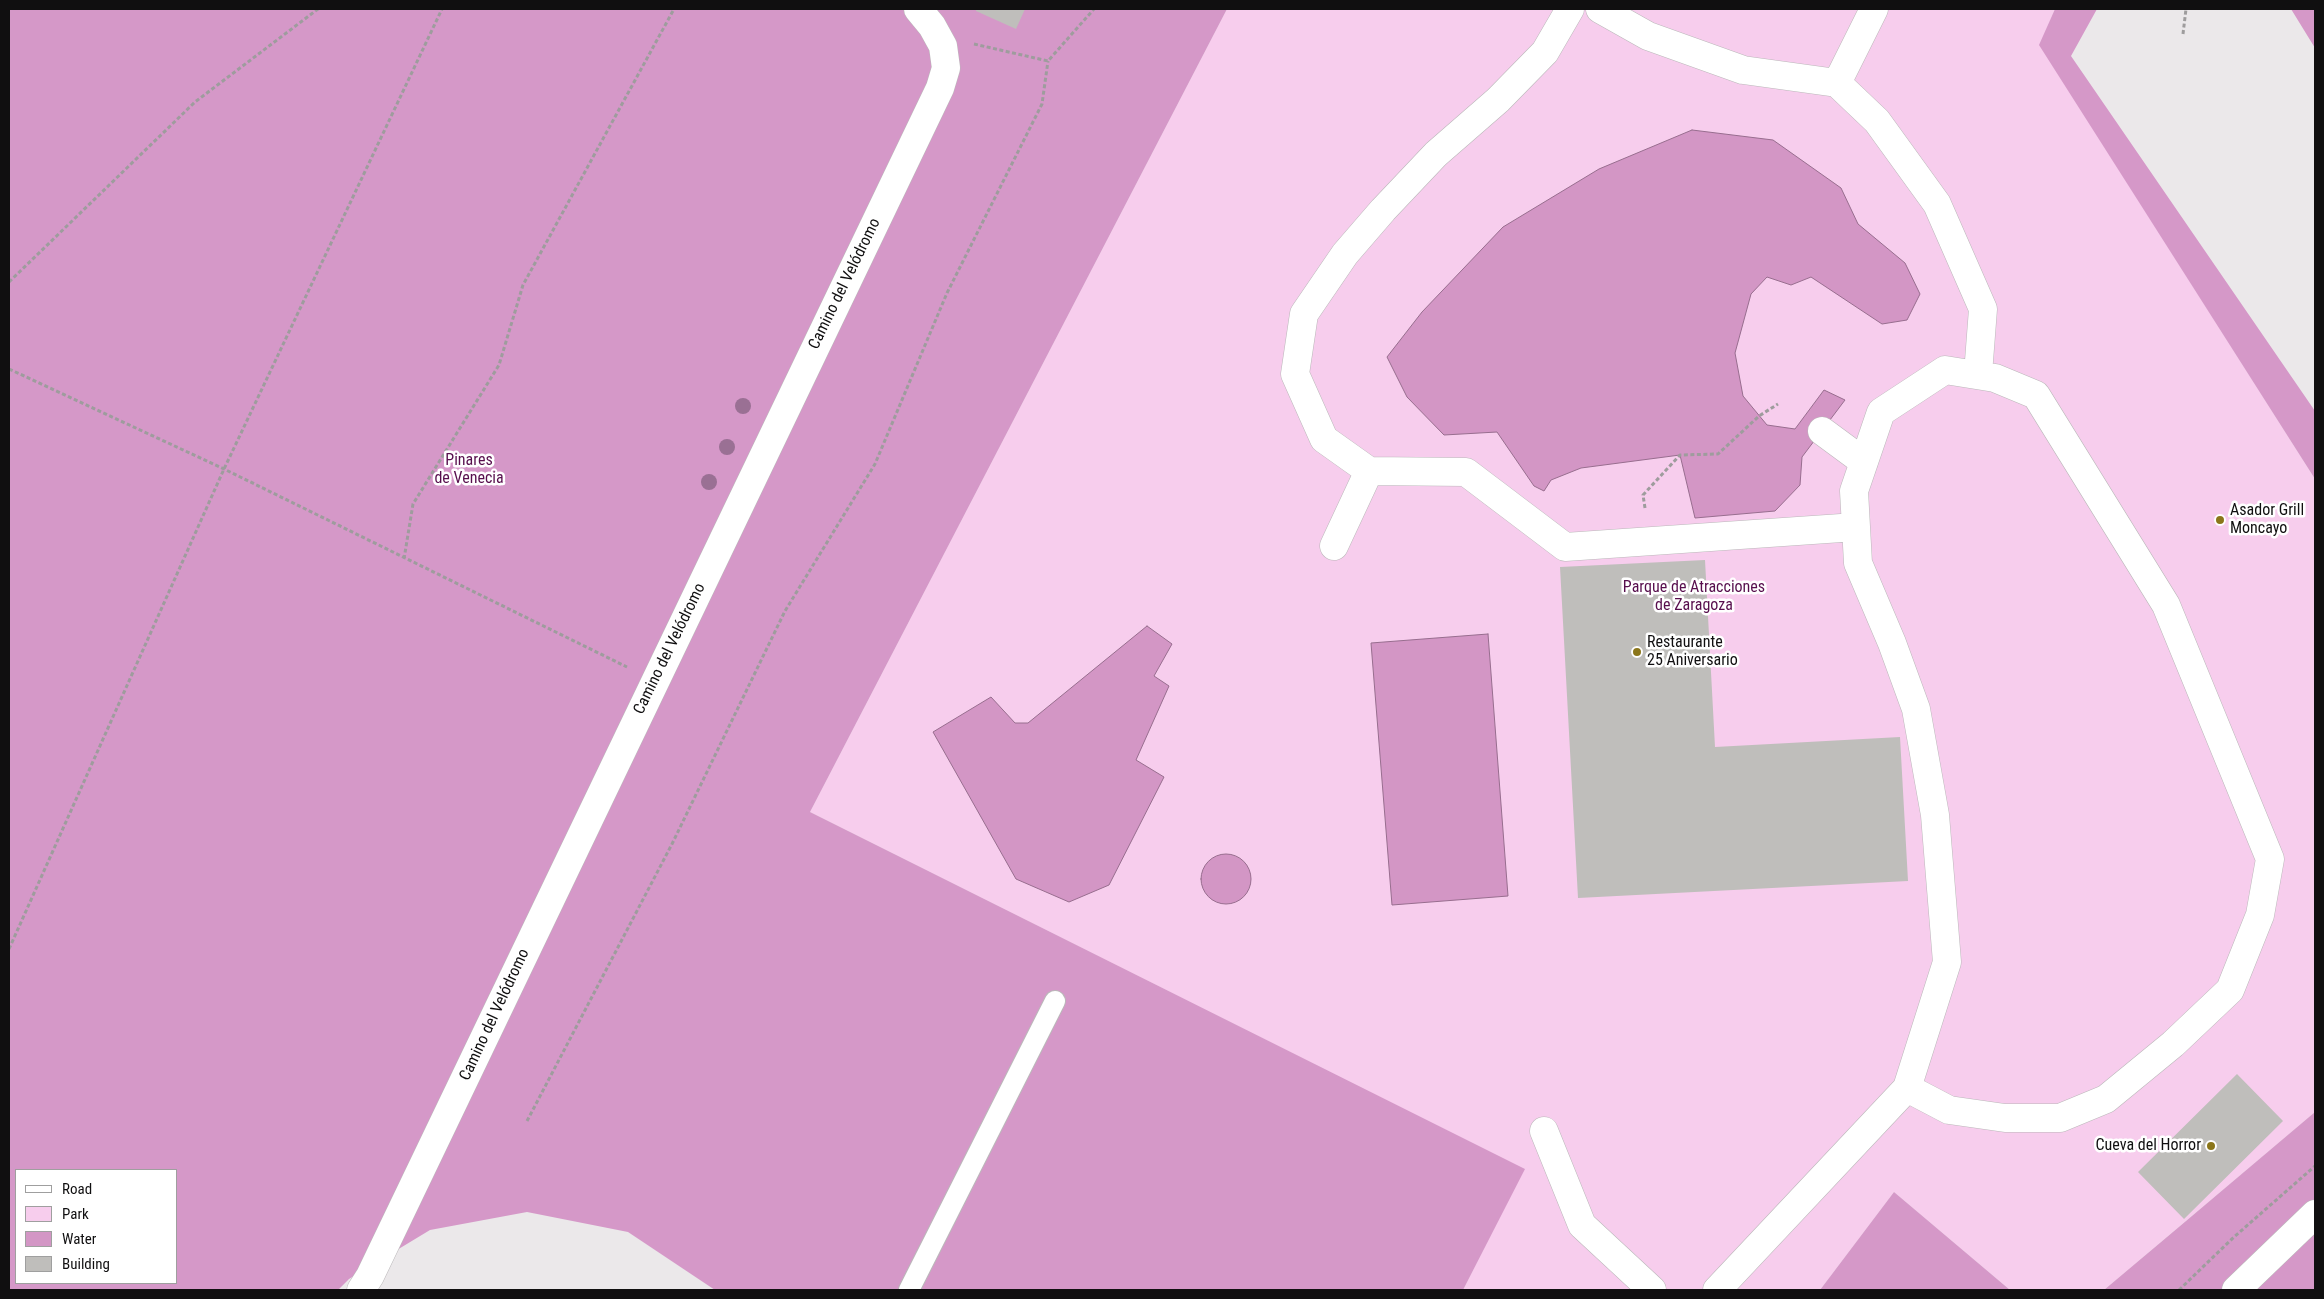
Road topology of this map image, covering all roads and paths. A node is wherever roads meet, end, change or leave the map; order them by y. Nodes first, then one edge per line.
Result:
1 (318, 9) edge
2 (442, 9) edge
3 (674, 9) edge
4 (918, 9) edge
5 (1094, 9) edge
6 (1570, 9) edge
7 (1600, 9) edge
8 (1874, 9) edge
9 (2186, 9) edge
10 (2183, 34) dead end
11 (938, 35) junction
12 (1048, 60) junction
13 (1837, 83) junction
14 (9, 282) edge
15 (9, 369) edge
16 (1978, 374) junction
17 (1778, 404) dead end
18 (1822, 431) dead end
19 (1864, 462) junction
20 (224, 469) junction
21 (1368, 471) junction
22 (1856, 527) junction
23 (1648, 541) junction
24 (1334, 546) dead end
25 (404, 559) junction
26 (655, 680) junction
27 (9, 949) edge
28 (1055, 1001) dead end
29 (1907, 1088) junction
30 (527, 1121) dead end
31 (1544, 1131) dead end
32 (2315, 1166) edge
33 (2315, 1214) edge
34 (368, 1286) edge
35 (909, 1290) edge
36 (1652, 1290) edge
37 (1717, 1290) edge
38 (2178, 1290) edge
39 (2236, 1290) edge

1 - 14 path
2 - 20 path
3 - 25 path
4 - 11 street, Camino del Velódromo
5 - 12 path
6 - 21 street
7 - 13 street
8 - 13 street
9 - 10 path
11 - 12 path
11 - 26 street, Camino del Velódromo
12 - 30 path
13 - 16 street
15 - 20 path
16 - 19 street
16 - 29 street
17 - 23 path
18 - 19 street
19 - 22 street
20 - 25 path
20 - 27 path
21 - 23 street
21 - 24 street
22 - 23 street
22 - 29 street
25 - 26 path
26 - 34 street, Camino del Velódromo
28 - 35 lane
29 - 37 street
31 - 36 street
32 - 38 path
33 - 39 street

